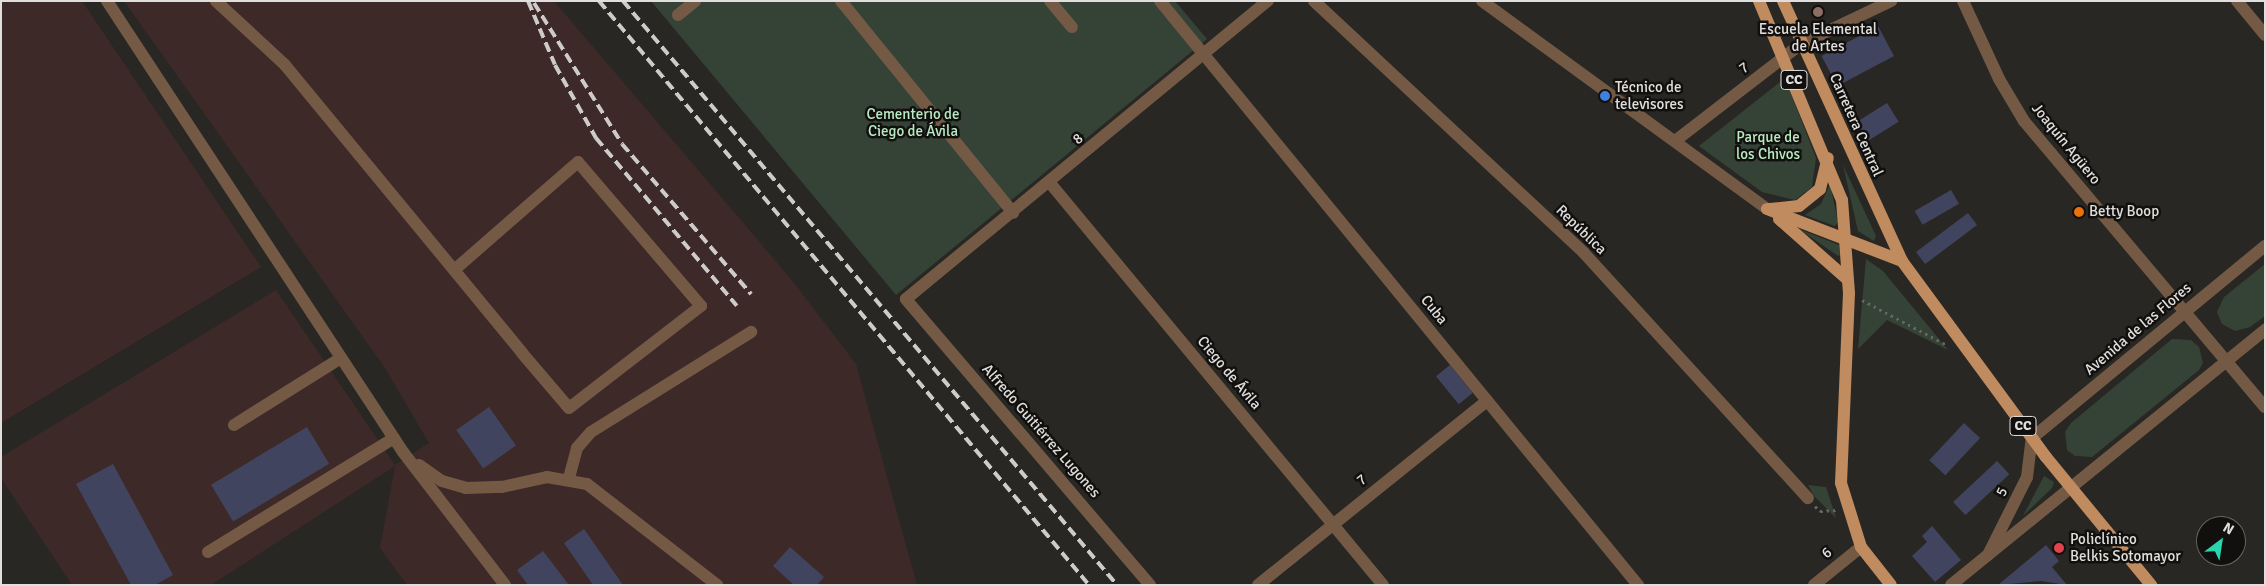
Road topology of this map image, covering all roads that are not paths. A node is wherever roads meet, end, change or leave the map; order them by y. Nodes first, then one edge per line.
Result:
1 (107, 1) edge
2 (216, 1) edge
3 (694, 1) edge
4 (841, 1) edge
5 (1050, 1) edge
6 (1160, 1) edge
7 (1268, 1) edge
8 (1314, 1) edge
9 (1482, 1) edge
10 (1759, 1) edge
11 (1782, 1) edge
12 (1891, 1) edge
13 (1963, 1) edge
14 (2237, 1) edge
15 (678, 15) dead end
16 (1072, 27) dead end
17 (2265, 36) edge
18 (1801, 44) junction
19 (1204, 55) junction
20 (1784, 58) junction
21 (1675, 141) junction
22 (1828, 158) junction
23 (1050, 183) junction
24 (1767, 209) junction
25 (1013, 213) junction
26 (1848, 242) junction
27 (2265, 246) edge
28 (1902, 261) junction
29 (454, 270) junction
30 (1847, 279) junction
31 (906, 299) joint
32 (2185, 311) junction
33 (2265, 330) edge
34 (751, 332) dead end
35 (342, 358) junction
36 (2226, 361) junction
37 (1487, 401) junction
38 (2265, 407) edge
39 (234, 425) dead end
40 (394, 438) junction
41 (2032, 438) junction
42 (403, 452) junction
43 (569, 478) junction
44 (2071, 487) junction
45 (1808, 498) road end
46 (1333, 524) junction
47 (1861, 547) junction
48 (208, 552) dead end
49 (1988, 555) junction
50 (505, 585) edge
51 (717, 585) edge
52 (1150, 585) edge
53 (1258, 585) edge
54 (1383, 585) edge
55 (1638, 585) edge
56 (1814, 585) edge
57 (1890, 585) edge
58 (1951, 585) edge
59 (2152, 585) edge

1 - 35 street
2 - 29 street
3 - 15 street
4 - 25 street
5 - 16 street
6 - 19 street, Cuba
7 - 19 street, 8
8 - 45 street, República
9 - 21 street
10 - 20 main road, CC
11 - 18 main road, Carretera Central / CC
12 - 18 street, 7
13 - 32 street, Joaquín Agüero
14 - 17 street
18 - 20 street, 7
18 - 28 main road, Carretera Central / CC
19 - 23 street, 8
19 - 37 street, Cuba
20 - 21 street, 7
20 - 22 main road, CC
21 - 24 street
22 - 24 main road
22 - 26 main road, CC
23 - 25 street, 8
23 - 46 street, Ciego de Ávila
24 - 26 main road
24 - 30 main road
25 - 31 street, 8
26 - 28 main road
26 - 30 main road, CC
27 - 32 street, Avenida de las Flores
28 - 41 main road, CC
29 - 29 street
30 - 47 main road, CC
31 - 52 street, Alfredo Guitiérrez Lugones
32 - 36 street, Joaquín Agüero
32 - 41 street, Avenida de las Flores
33 - 36 street
34 - 43 street
35 - 39 street
35 - 40 street
36 - 38 street, Joaquín Agüero
36 - 44 street
37 - 46 street, 7
37 - 55 street, Cuba
40 - 42 street
40 - 48 street
41 - 44 main road, CC
41 - 49 street, 5
42 - 43 street
42 - 50 street
43 - 51 street
44 - 49 street, 5
44 - 59 main road, CC
46 - 53 street, 7
46 - 54 street, Ciego de Ávila
47 - 56 street, 6
47 - 57 main road, CC
49 - 58 street, 5

